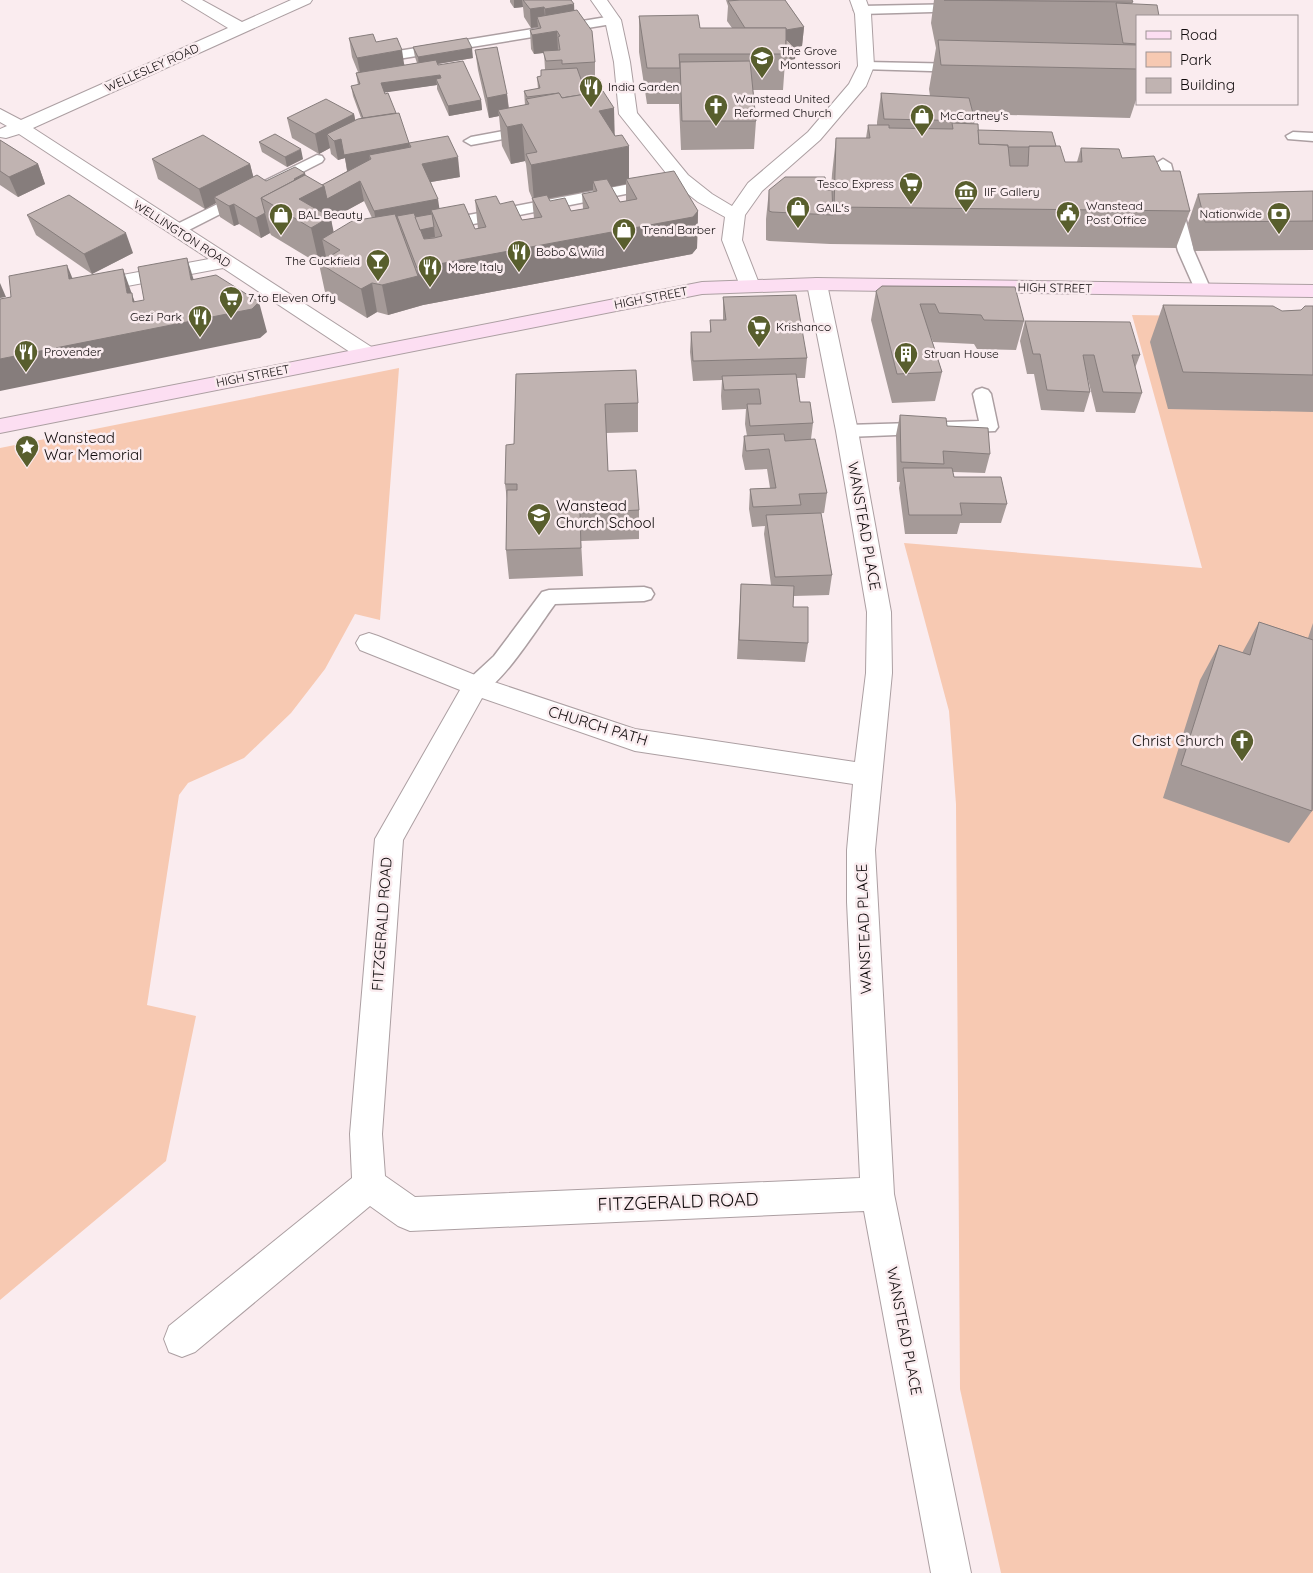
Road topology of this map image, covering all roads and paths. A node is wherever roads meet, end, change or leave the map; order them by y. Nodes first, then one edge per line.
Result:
1 (190, 0) edge
2 (304, 0) edge
3 (599, 0) edge
4 (859, 5) edge
5 (974, 8) dead end
6 (612, 20) junction
7 (241, 28) junction
8 (398, 55) edge
9 (866, 66) junction
10 (981, 68) edge
11 (0, 114) edge
12 (20, 127) junction
13 (547, 128) edge
14 (0, 136) edge
15 (1293, 136) dead end
16 (1313, 137) edge
17 (471, 141) dead end
18 (316, 159) dead end
19 (1163, 164) dead end
20 (681, 179) junction
21 (735, 215) junction
22 (448, 224) edge
23 (176, 230) junction
24 (225, 262) junction
25 (817, 284) junction
26 (750, 286) junction
27 (1203, 290) junction
28 (68, 291) edge
29 (1313, 291) edge
30 (366, 353) junction
31 (982, 394) dead end
32 (0, 426) edge
33 (847, 430) junction
34 (644, 594) dead end
35 (369, 643) dead end
36 (476, 686) junction
37 (867, 775) junction
38 (368, 1185) junction
39 (876, 1194) junction
40 (182, 1339) dead end
41 (951, 1573) edge

1 - 7 street
2 - 7 street, WELLESLEY ROAD
3 - 6 street
4 - 5 lane
4 - 9 street
6 - 8 lane
6 - 20 street
7 - 12 street, WELLESLEY ROAD
9 - 10 lane
9 - 21 street
11 - 12 street, WELLINGTON ROAD
12 - 14 street, WELLESLEY ROAD
12 - 23 street, WELLINGTON ROAD
13 - 17 lane
15 - 16 lane
18 - 23 lane
19 - 27 lane
20 - 21 street
20 - 22 lane
21 - 26 street
23 - 24 street, WELLINGTON ROAD
24 - 28 street
24 - 30 street, WELLINGTON ROAD
25 - 26 street, HIGH STREET
25 - 27 street, HIGH STREET
25 - 33 street, WANSTEAD PLACE
26 - 30 street, HIGH STREET
27 - 29 street, HIGH STREET
30 - 32 street, HIGH STREET
31 - 33 lane
33 - 37 street, WANSTEAD PLACE
34 - 36 lane
35 - 36 street, CHURCH PATH
36 - 37 street, CHURCH PATH
36 - 38 street, FITZGERALD ROAD
37 - 39 street, WANSTEAD PLACE
38 - 39 street, FITZGERALD ROAD
38 - 40 street
39 - 41 street, WANSTEAD PLACE

